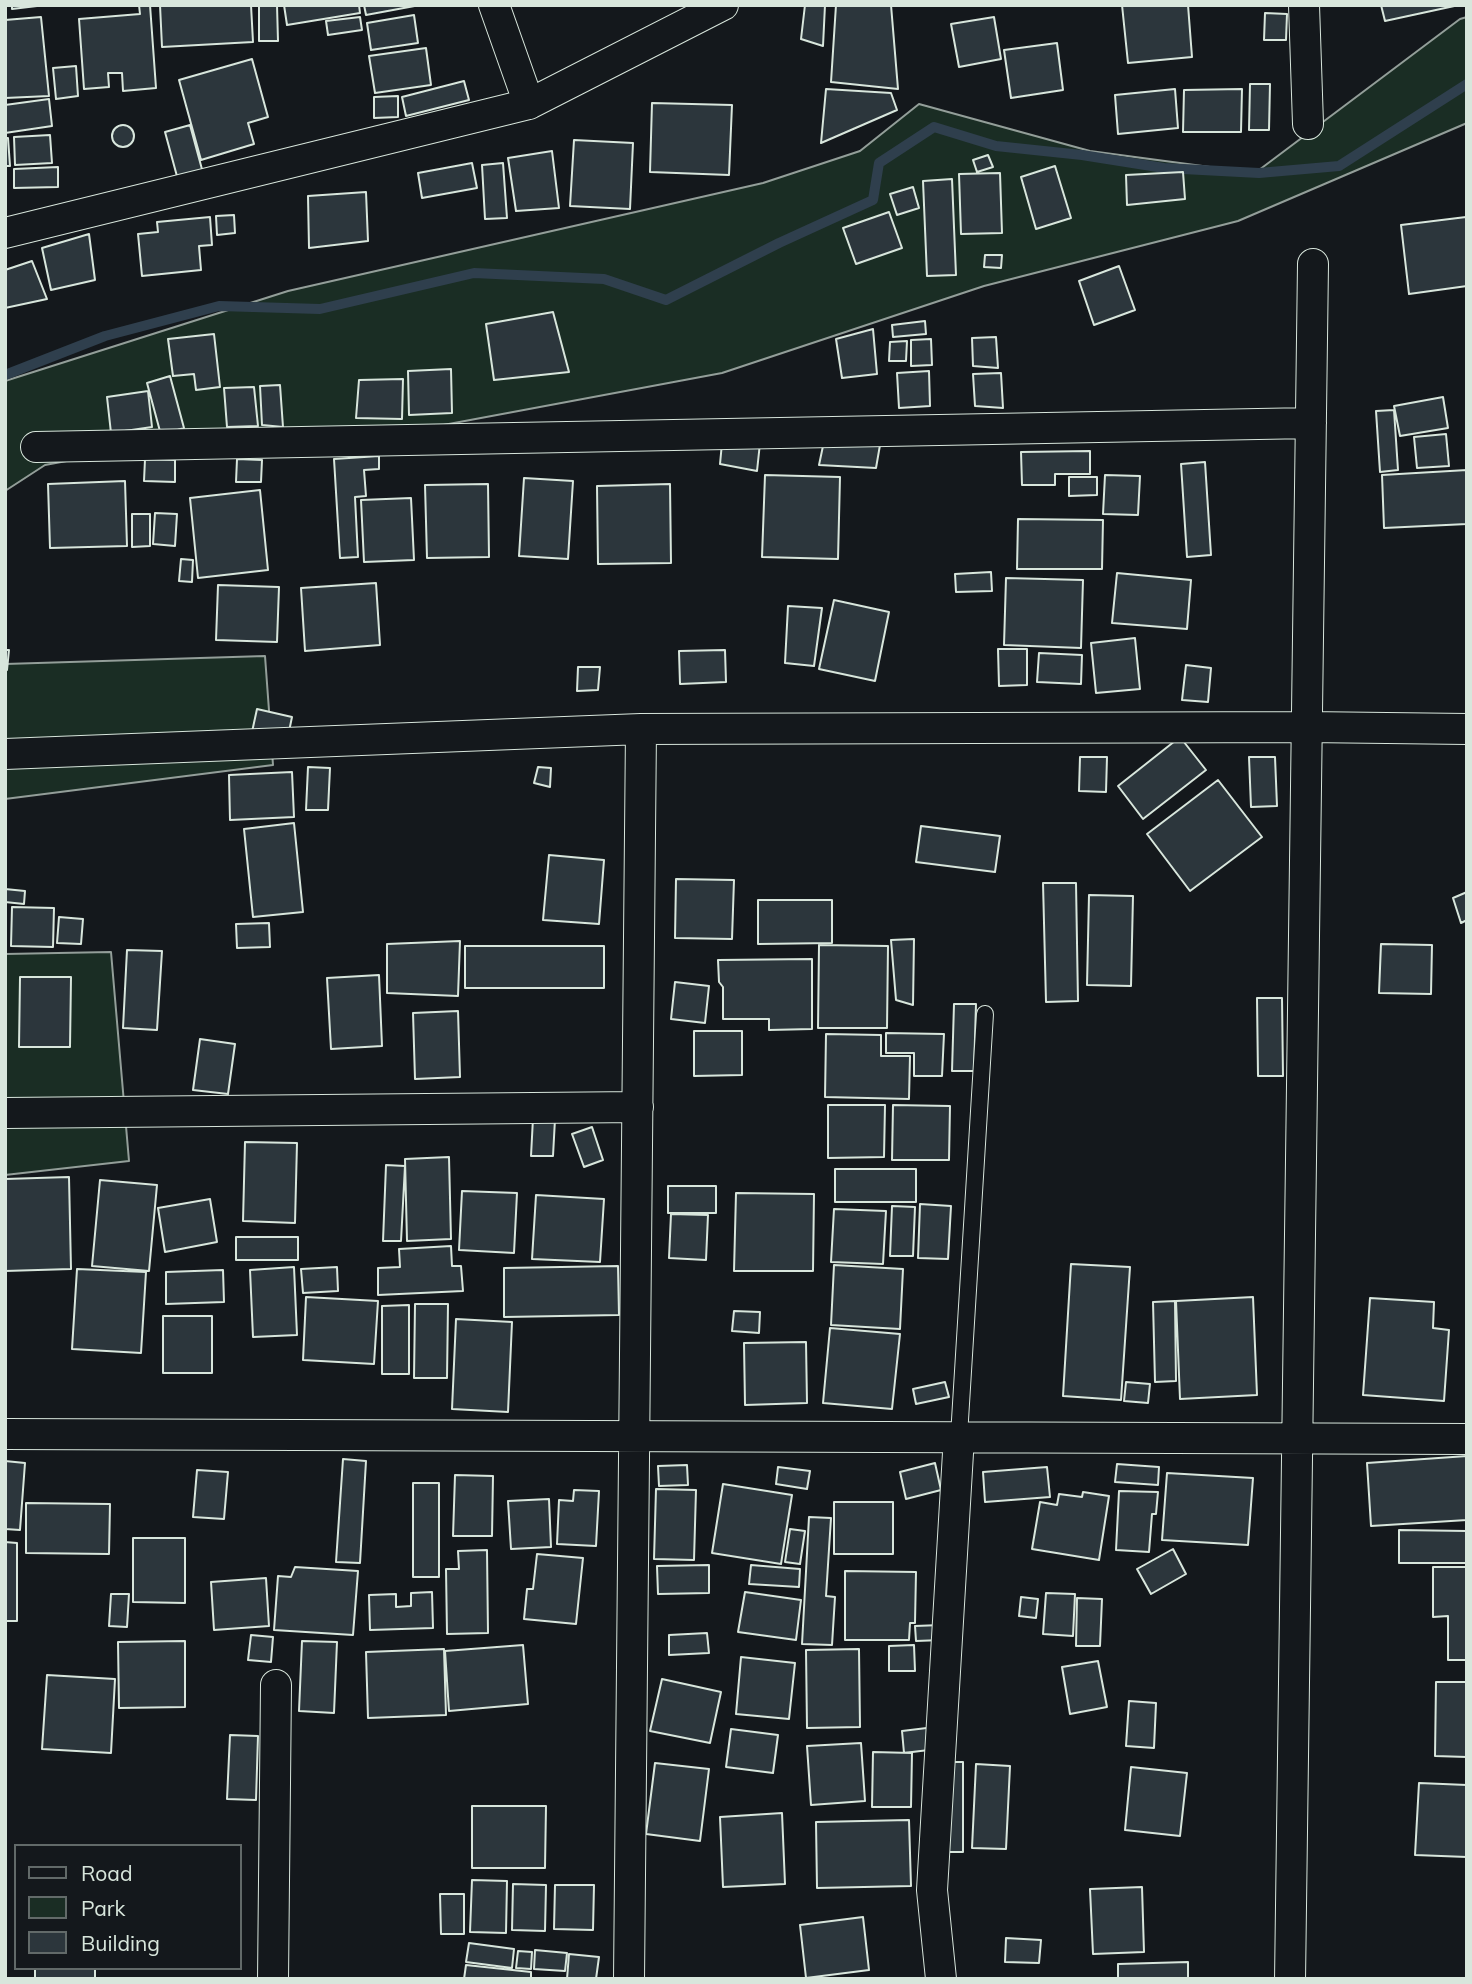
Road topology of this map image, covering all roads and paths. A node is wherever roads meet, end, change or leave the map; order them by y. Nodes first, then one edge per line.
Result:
1 (494, 5) edge
2 (723, 5) edge
3 (1304, 5) edge
4 (529, 104) junction
5 (1308, 124) dead end
6 (5, 233) edge
7 (1313, 264) dead end
8 (1311, 423) junction
9 (36, 447) dead end
10 (1307, 727) junction
11 (641, 729) junction
12 (1467, 729) edge
13 (5, 754) edge
14 (985, 1014) dead end
15 (638, 1107) junction
16 (5, 1113) edge
17 (5, 1434) edge
18 (635, 1435) junction
19 (959, 1437) junction
20 (1298, 1437) junction
21 (1467, 1439) edge
22 (276, 1685) dead end
23 (273, 1979) edge
24 (629, 1979) edge
25 (941, 1979) edge
26 (1290, 1979) edge

1 - 4 street
2 - 4 street
3 - 5 street
4 - 6 street
7 - 8 street
8 - 9 street
8 - 10 street
10 - 11 street
10 - 12 street
10 - 20 street
11 - 13 street
11 - 15 street
14 - 19 lane
15 - 16 street
15 - 18 street
17 - 18 street
18 - 19 street
18 - 24 street
19 - 20 street
19 - 25 street
20 - 21 street
20 - 26 street
22 - 23 street

